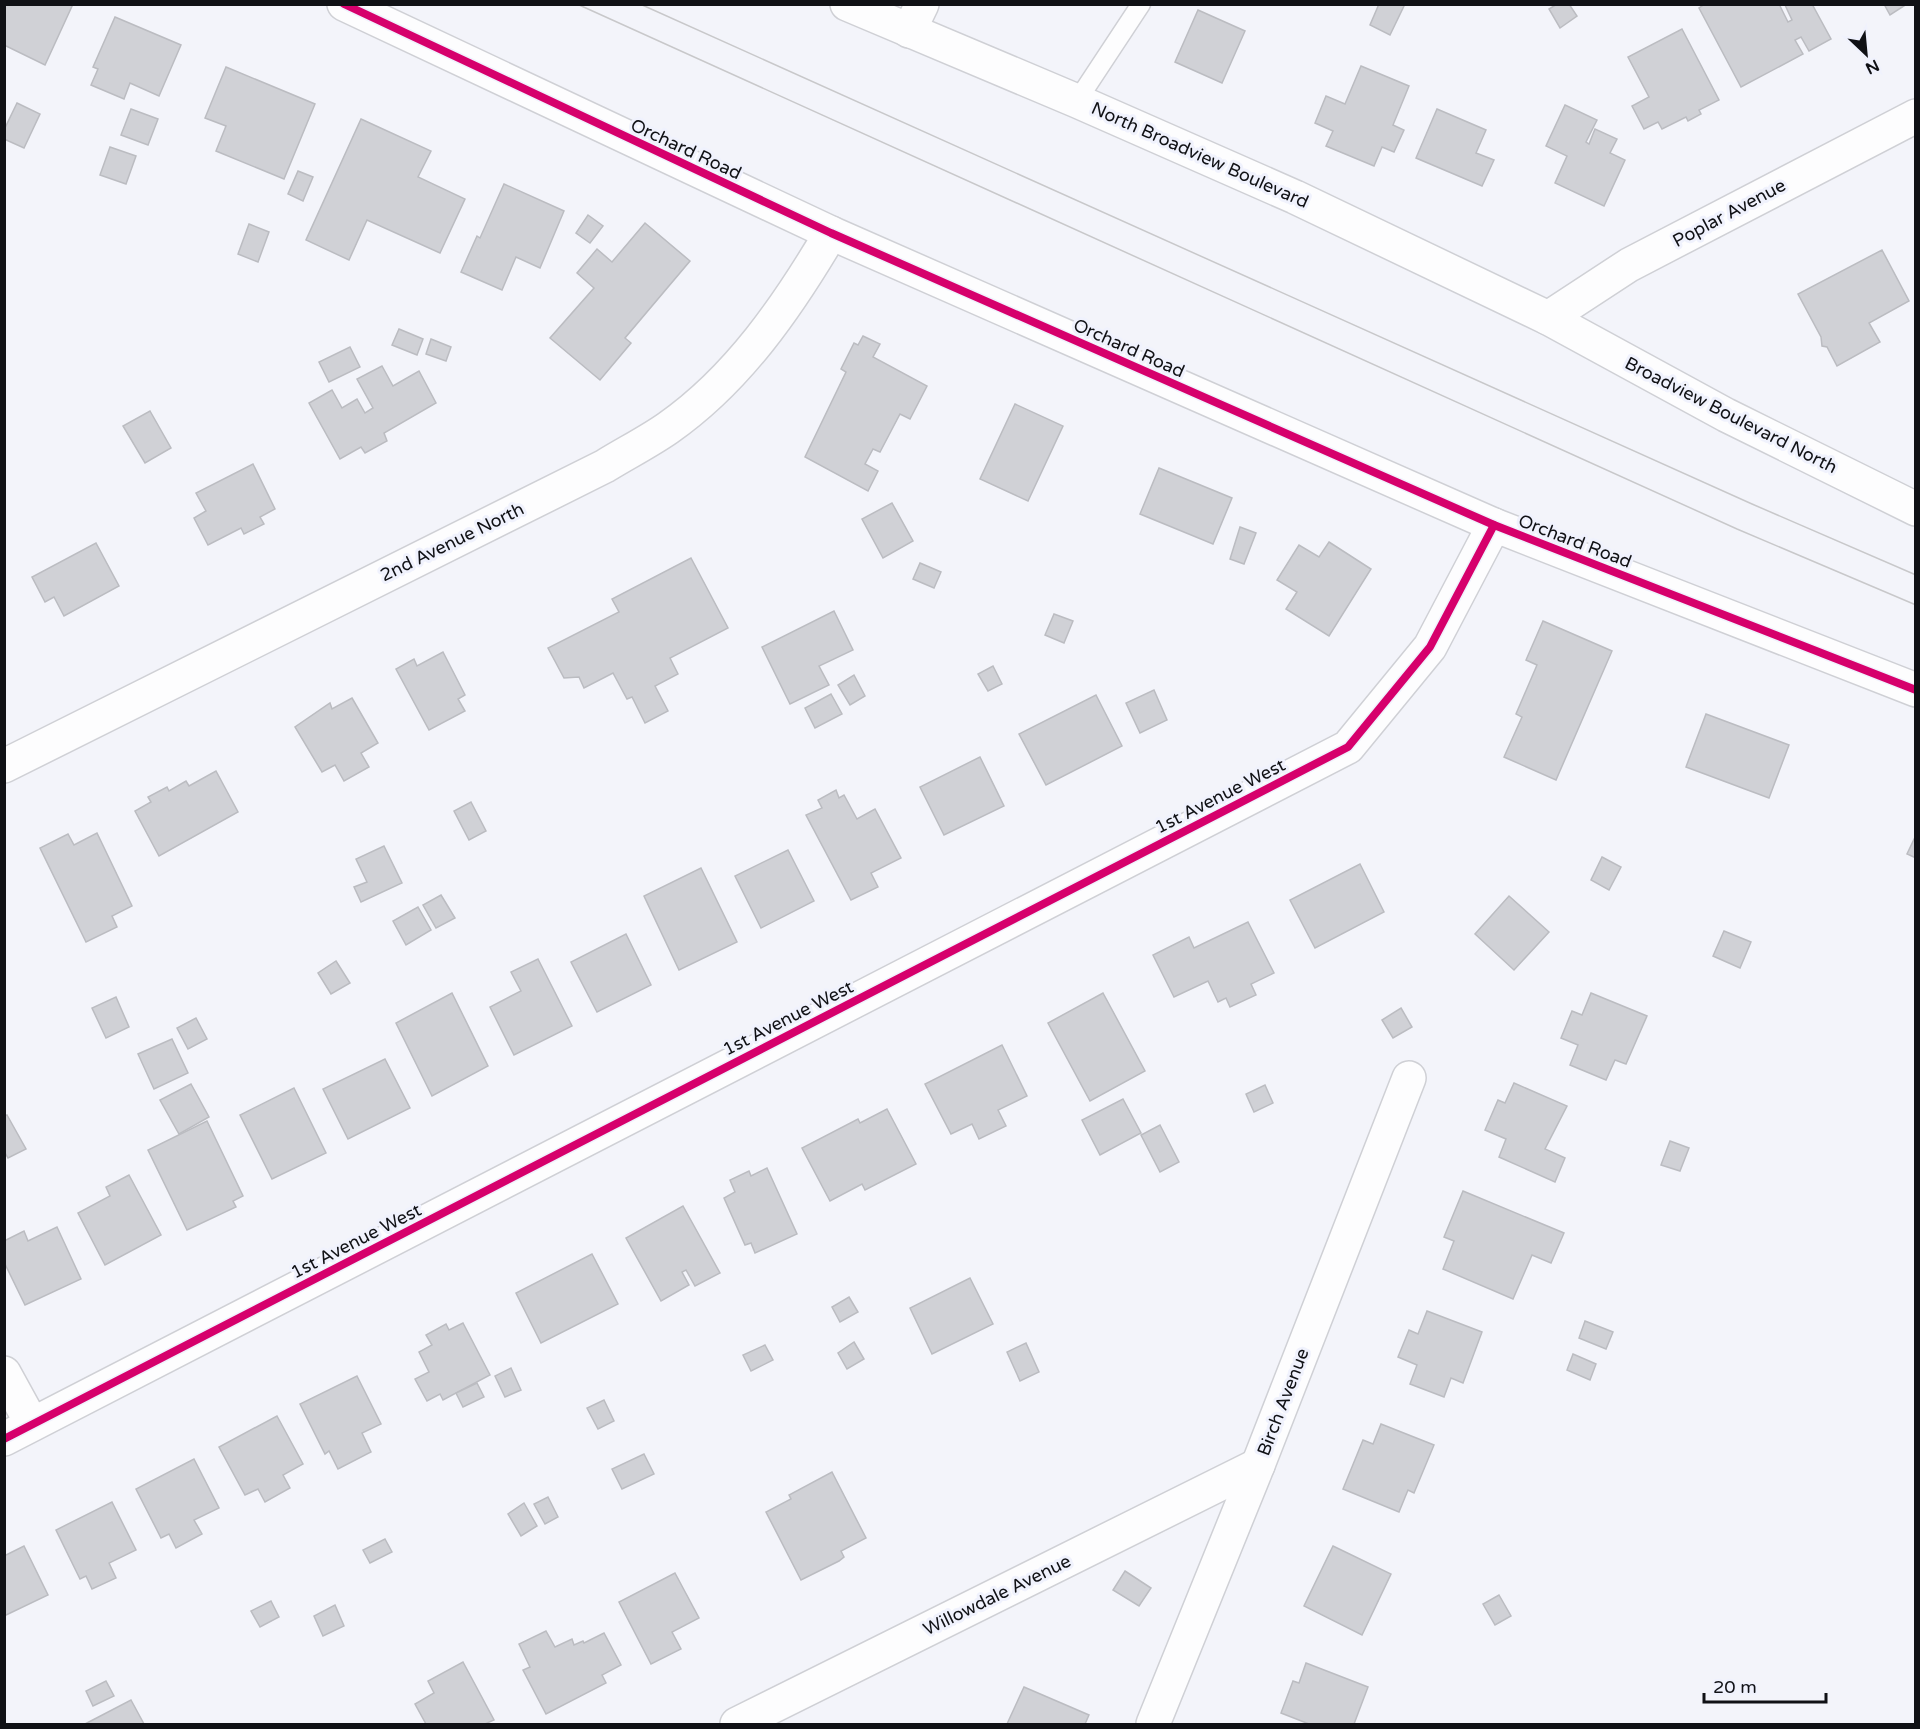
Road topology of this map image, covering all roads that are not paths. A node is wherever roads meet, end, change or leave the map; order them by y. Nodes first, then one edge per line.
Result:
1 (344, 4) edge
2 (847, 4) edge
3 (1141, 4) edge
4 (916, 18) edge
5 (1077, 101) junction
6 (1916, 116) edge
7 (831, 233) junction
8 (1548, 318) junction
9 (1916, 509) edge
10 (1494, 525) junction
11 (1916, 690) edge
12 (4, 766) edge
13 (1409, 1078) dead end
14 (4, 1373) edge
15 (18, 1431) edge
16 (1258, 1465) junction
17 (737, 1725) edge
18 (1153, 1725) edge

1 - 7 street, Orchard Road
2 - 4 street, North Broadview Boulevard
3 - 5 lane
4 - 5 street, North Broadview Boulevard
5 - 8 street, North Broadview Boulevard
6 - 8 street, Poplar Avenue
7 - 10 street, Orchard Road
7 - 12 street, 2nd Avenue North
8 - 9 street, Broadview Boulevard North
10 - 11 street, Orchard Road
10 - 15 street, 1st Avenue West
13 - 16 street, Birch Avenue
14 - 15 street
16 - 17 street, Willowdale Avenue
16 - 18 street, Birch Avenue

